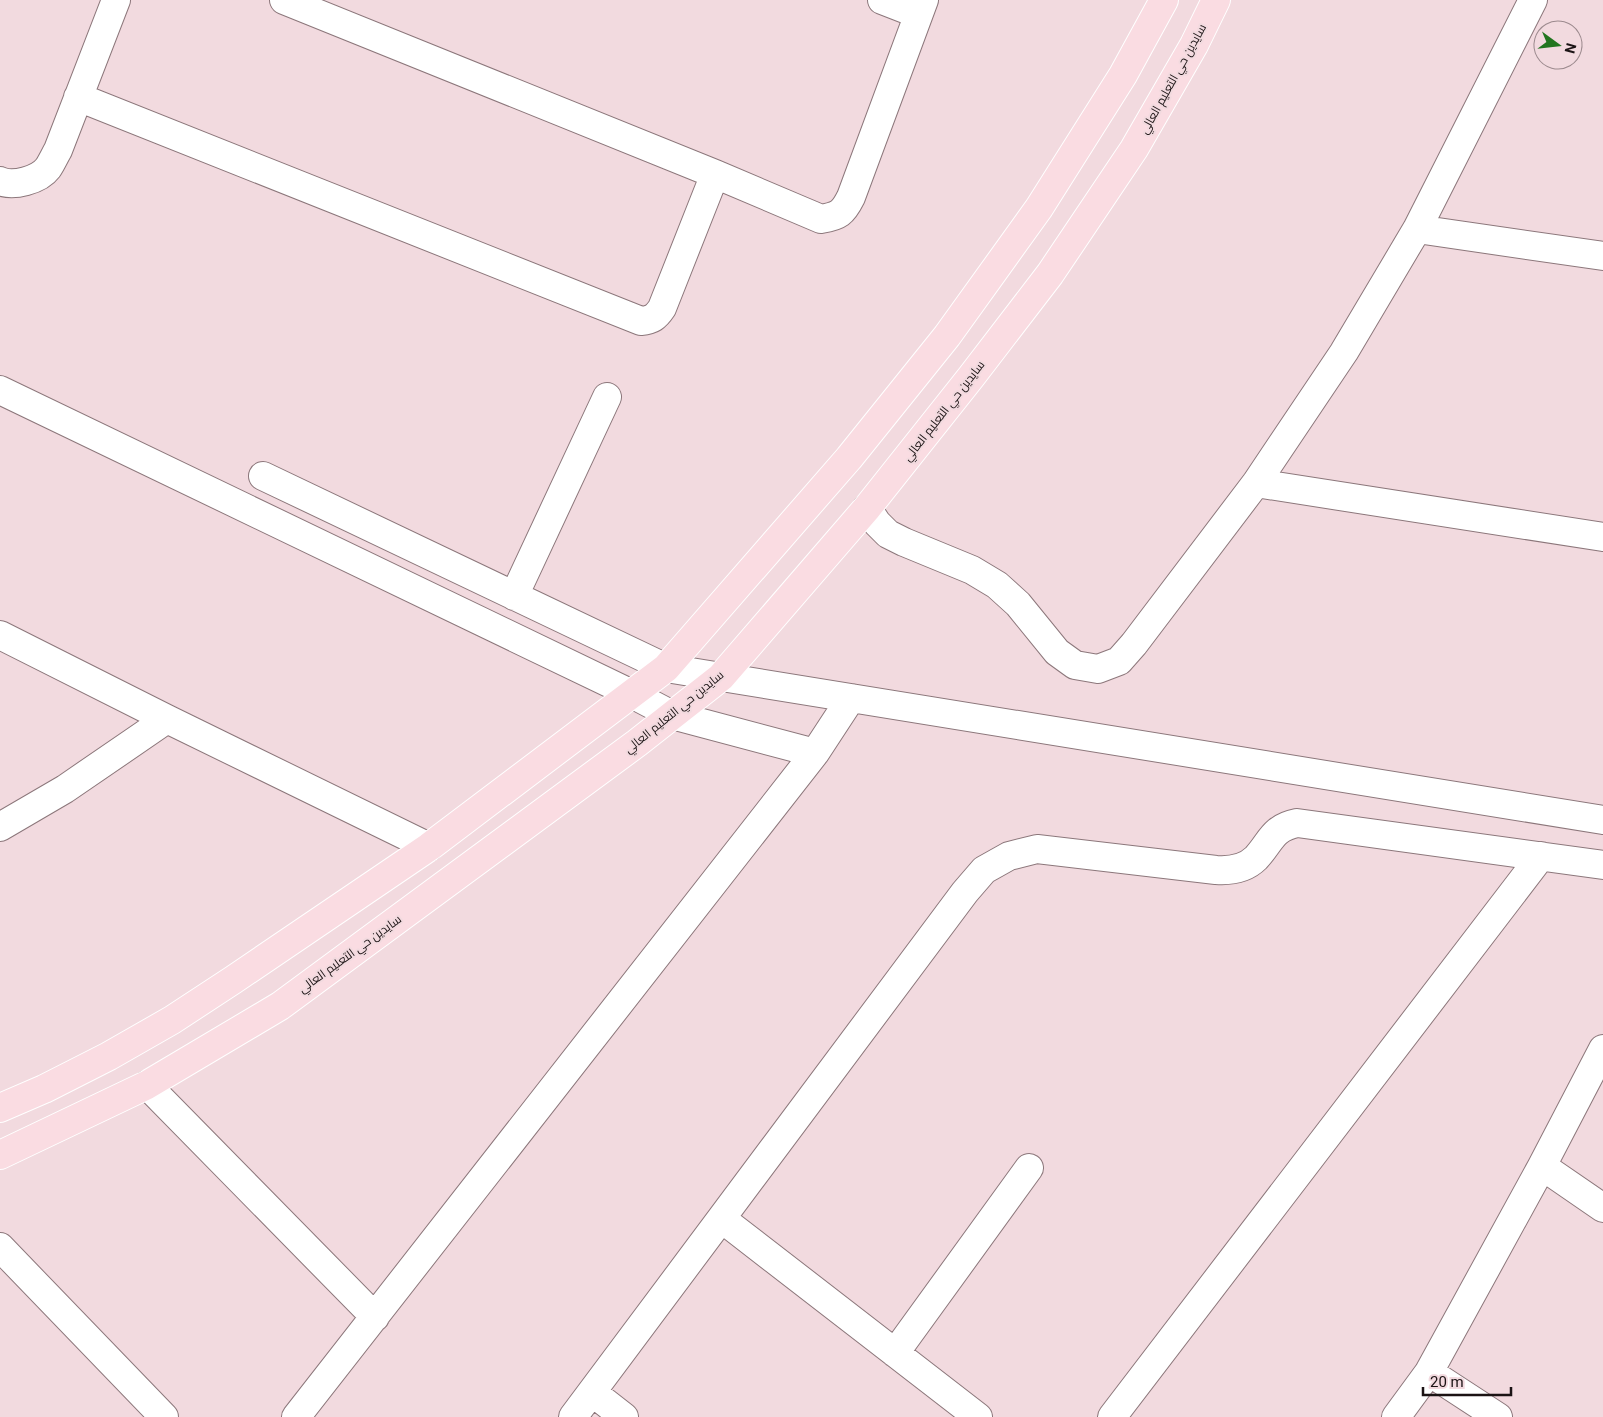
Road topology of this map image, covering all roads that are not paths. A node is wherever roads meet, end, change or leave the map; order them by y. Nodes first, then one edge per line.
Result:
1 (116, 0) edge
2 (284, 0) edge
3 (882, 0) edge
4 (1164, 0) edge
5 (1216, 0) edge
6 (1533, 0) edge
7 (921, 7) edge
8 (78, 97) junction
9 (715, 174) junction
10 (0, 181) edge
11 (1418, 229) junction
12 (1603, 256) edge
13 (0, 390) edge
14 (606, 397) dead end
15 (263, 476) dead end
16 (1256, 483) junction
17 (867, 508) junction
18 (1603, 537) edge
19 (514, 596) junction
20 (0, 635) edge
21 (666, 668) junction
22 (721, 677) junction
23 (632, 694) junction
24 (852, 698) junction
25 (672, 716) junction
26 (167, 720) junction
27 (815, 753) junction
28 (1603, 820) edge
29 (0, 827) edge
30 (429, 847) junction
31 (1541, 856) junction
32 (1603, 865) edge
33 (1603, 1050) edge
34 (147, 1085) junction
35 (0, 1108) edge
36 (0, 1155) edge
37 (1542, 1166) junction
38 (1029, 1168) dead end
39 (1603, 1208) edge
40 (722, 1219) junction
41 (0, 1247) edge
42 (375, 1317) junction
43 (895, 1353) junction
44 (1429, 1372) junction
45 (592, 1392) junction
46 (164, 1417) edge
47 (296, 1417) edge
48 (573, 1417) edge
49 (624, 1417) edge
50 (978, 1417) edge
51 (1112, 1417) edge
52 (1396, 1417) edge
53 (1498, 1417) edge

1 - 8 street
2 - 9 street
3 - 7 street
4 - 21 main road
5 - 17 main road, سايدين حي التعليم العالي
6 - 11 street
7 - 9 street
8 - 9 street
8 - 10 street
11 - 12 street
11 - 16 street
13 - 23 street
14 - 19 street
15 - 19 street
16 - 17 street
16 - 18 street
17 - 22 main road, سايدين حي التعليم العالي
19 - 21 street
20 - 26 street
21 - 22 street
21 - 23 main road
22 - 24 street
22 - 25 main road, سايدين حي التعليم العالي
23 - 25 street
23 - 30 main road
24 - 27 street
24 - 28 street
25 - 27 street
25 - 34 main road, سايدين حي التعليم العالي
26 - 29 street
26 - 30 street
27 - 42 street
30 - 35 main road
31 - 32 street
31 - 40 street
31 - 51 street
33 - 37 street
34 - 36 main road, سايدين حي التعليم العالي
34 - 42 street
37 - 39 street
37 - 44 street
38 - 43 street
40 - 43 street
40 - 45 street
41 - 46 street
42 - 47 street
43 - 50 street
44 - 52 street
44 - 53 street
45 - 48 street
45 - 49 street

